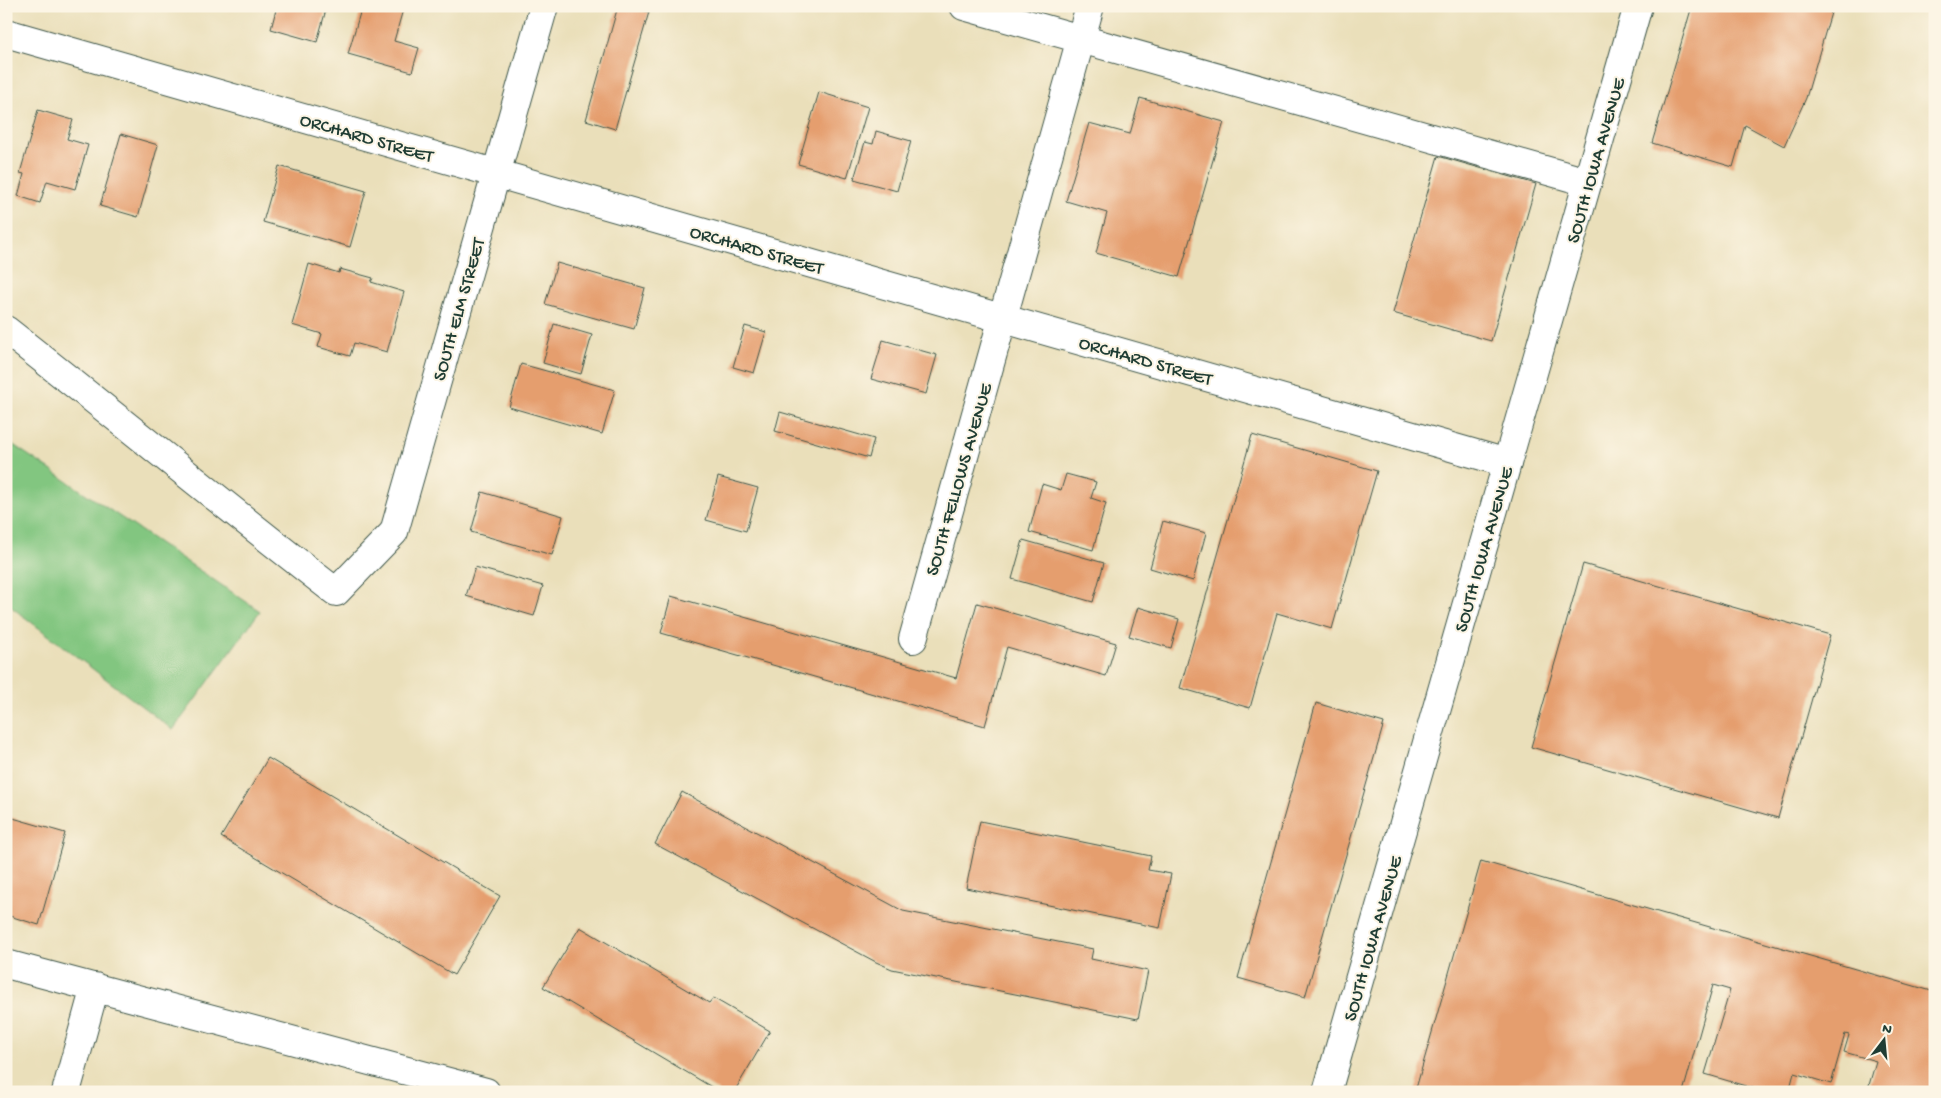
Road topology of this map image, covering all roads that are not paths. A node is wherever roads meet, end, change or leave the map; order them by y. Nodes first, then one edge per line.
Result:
1 (544, 6) edge
2 (964, 6) edge
3 (1090, 6) edge
4 (1638, 6) edge
5 (6, 33) edge
6 (1080, 39) junction
7 (496, 173) junction
8 (1588, 182) junction
9 (1002, 318) junction
10 (6, 330) edge
11 (1507, 463) junction
12 (913, 639) dead end
13 (6, 964) edge
14 (95, 988) junction
15 (66, 1092) edge
16 (486, 1092) edge
17 (1327, 1092) edge

1 - 7 street, SOUTH ELM STREET
2 - 6 street
3 - 6 street, SOUTH FELLOWS AVENUE
4 - 8 street, SOUTH IOWA AVENUE
5 - 7 street, ORCHARD STREET
6 - 8 street
6 - 9 street, SOUTH FELLOWS AVENUE
7 - 9 street, ORCHARD STREET
7 - 10 street, SOUTH ELM STREET
8 - 11 street, SOUTH IOWA AVENUE
9 - 11 street, ORCHARD STREET
9 - 12 street, SOUTH FELLOWS AVENUE
11 - 17 street, SOUTH IOWA AVENUE
13 - 14 street
14 - 15 street
14 - 16 street

